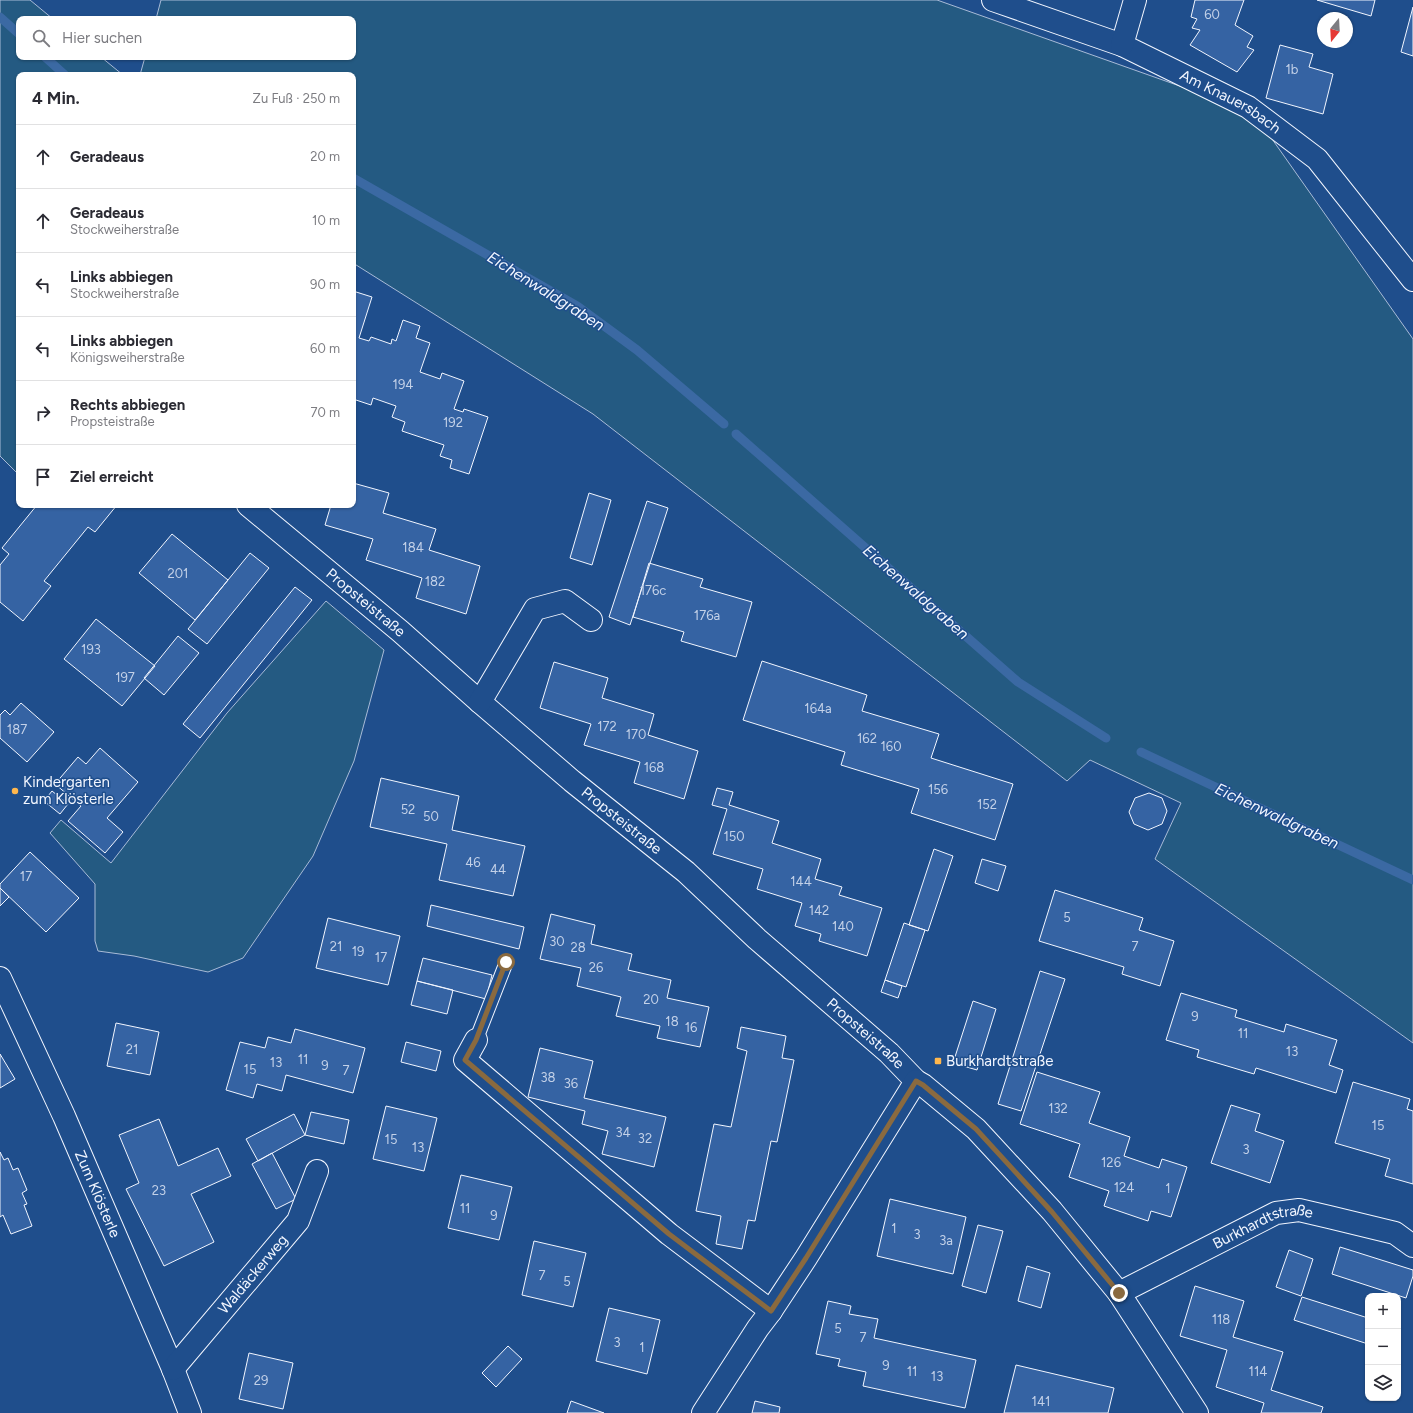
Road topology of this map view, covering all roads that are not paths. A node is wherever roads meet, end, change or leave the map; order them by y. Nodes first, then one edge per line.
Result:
1 (993, 0) edge
2 (1135, 0) edge
3 (1122, 45) junction
4 (1413, 280) edge
5 (252, 508) edge
6 (591, 620) dead end
7 (480, 702) junction
8 (506, 962) dead end
9 (0, 978) edge
10 (476, 1040) joint
11 (916, 1081) junction
12 (317, 1171) dead end
13 (1413, 1246) edge
14 (1119, 1293) junction
15 (771, 1311) junction
16 (173, 1369) junction
17 (190, 1413) edge
18 (703, 1413) edge
19 (1197, 1413) edge

1 - 3 street, Am Knauersbach
2 - 3 street
3 - 4 street, Am Knauersbach
5 - 7 street, Propsteistraße
6 - 7 street
7 - 11 street, Propsteistraße
8 - 10 lane
9 - 16 street, Zum Klösterle
10 - 15 street
11 - 14 street, Propsteistraße
11 - 15 street
12 - 16 street, Waldäckerweg
13 - 14 street, Burkhardtstraße
14 - 19 street, Propsteistraße
15 - 18 street
16 - 17 street, Zum Klösterle

